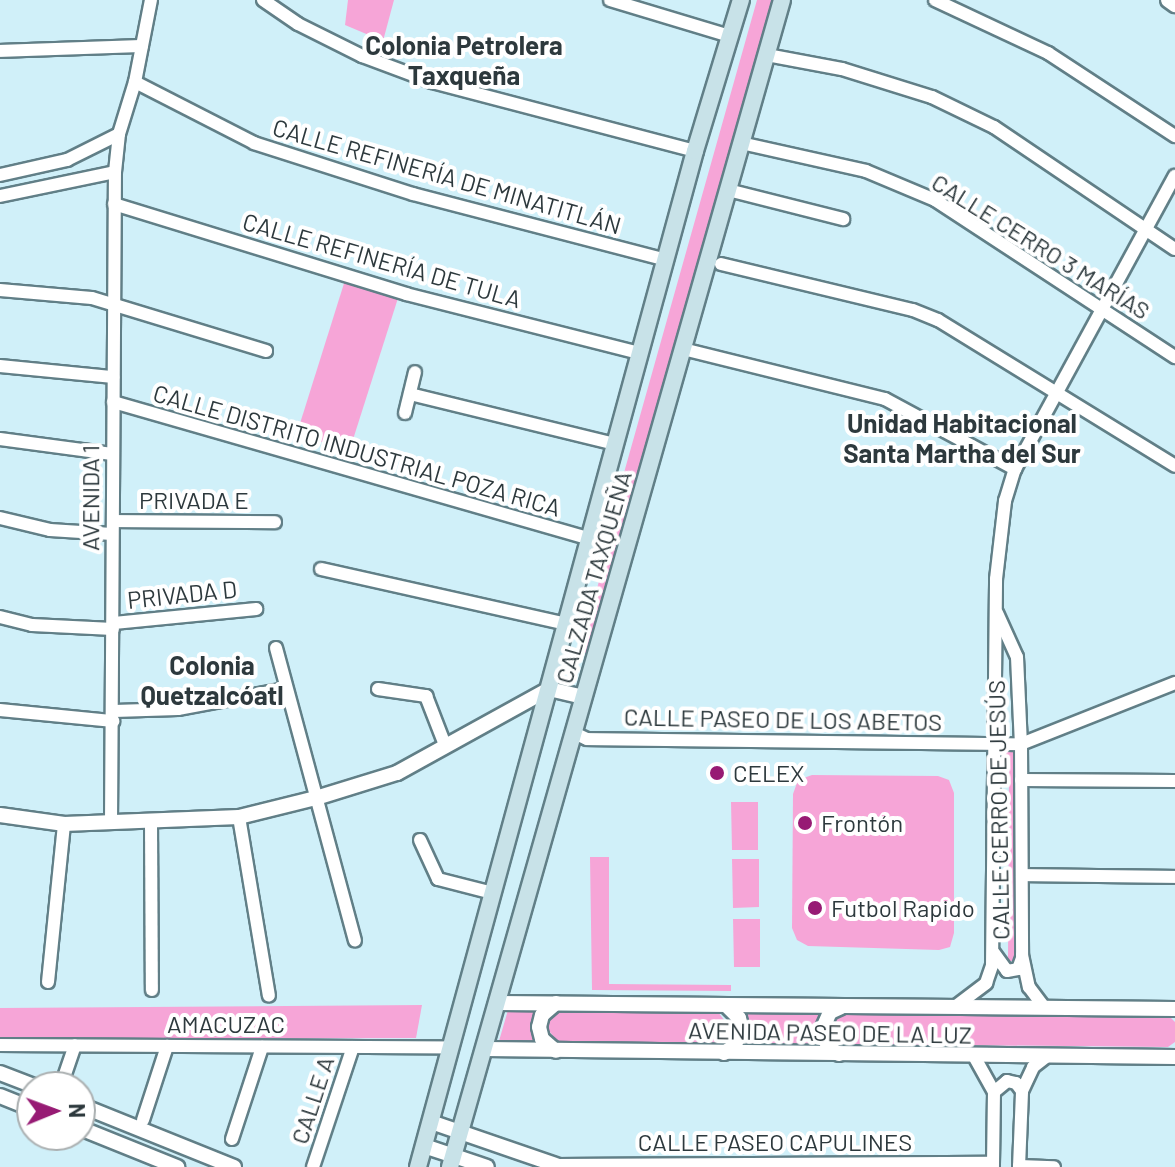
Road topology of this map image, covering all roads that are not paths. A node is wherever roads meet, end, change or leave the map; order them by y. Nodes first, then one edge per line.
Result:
1 (151, 0) edge
2 (263, 0) edge
3 (610, 0) edge
4 (741, 0) edge
5 (782, 0) edge
6 (935, 0) edge
7 (1168, 0) edge
8 (1175, 5) edge
9 (730, 36) junction
10 (142, 46) junction
11 (0, 51) edge
12 (767, 55) junction
13 (135, 82) junction
14 (119, 134) junction
15 (1175, 136) edge
16 (741, 143) junction
17 (695, 151) junction
18 (115, 172) junction
19 (0, 175) edge
20 (1175, 176) edge
21 (728, 190) junction
22 (0, 196) edge
23 (114, 204) junction
24 (843, 219) dead end
25 (1145, 230) junction
26 (1175, 249) edge
27 (666, 260) junction
28 (721, 264) dead end
29 (0, 290) edge
30 (114, 306) junction
31 (1102, 310) junction
32 (683, 349) junction
33 (266, 351) dead end
34 (640, 353) junction
35 (1175, 357) edge
36 (0, 366) edge
37 (415, 372) dead end
38 (113, 377) junction
39 (1056, 393) junction
40 (410, 394) junction
41 (113, 402) junction
42 (405, 413) dead end
43 (0, 439) edge
44 (615, 444) junction
45 (112, 454) junction
46 (1175, 466) edge
47 (1015, 469) junction
48 (0, 518) edge
49 (275, 522) dead end
50 (112, 528) junction
51 (590, 539) junction
52 (321, 569) dead end
53 (256, 609) dead end
54 (996, 610) junction
55 (0, 617) edge
56 (567, 624) junction
57 (113, 626) junction
58 (276, 648) dead end
59 (1171, 686) edge
60 (286, 689) junction
61 (378, 689) dead end
62 (549, 689) junction
63 (584, 697) junction
64 (0, 710) edge
65 (114, 716) junction
66 (574, 733) junction
67 (993, 743) junction
68 (1021, 744) junction
69 (445, 745) junction
70 (1021, 780) junction
71 (1175, 781) edge
72 (316, 798) junction
73 (0, 815) edge
74 (239, 817) junction
75 (111, 823) junction
76 (151, 823) junction
77 (64, 824) junction
78 (420, 840) dead end
79 (1022, 875) junction
80 (1175, 877) edge
81 (493, 893) junction
82 (355, 941) dead end
83 (993, 951) junction
84 (1022, 955) junction
85 (48, 982) dead end
86 (152, 990) dead end
87 (269, 996) dead end
88 (498, 1003) junction
89 (556, 1003) junction
90 (727, 1006) junction
91 (841, 1006) junction
92 (956, 1006) junction
93 (1045, 1008) junction
94 (1174, 1010) edge
95 (0, 1045) edge
96 (75, 1045) junction
97 (167, 1046) junction
98 (262, 1047) junction
99 (353, 1047) junction
100 (452, 1047) junction
101 (485, 1049) junction
102 (556, 1051) junction
103 (724, 1053) junction
104 (839, 1054) junction
105 (974, 1056) junction
106 (1047, 1056) junction
107 (1174, 1056) edge
108 (66, 1071) edge
109 (1022, 1091) junction
110 (994, 1092) junction
111 (96, 1111) edge
112 (143, 1120) dead end
113 (431, 1122) junction
114 (461, 1132) junction
115 (96, 1134) edge
116 (232, 1139) dead end
117 (424, 1146) junction
118 (452, 1161) edge
119 (534, 1162) edge
120 (993, 1165) edge
121 (559, 1166) edge
122 (177, 1167) edge
123 (234, 1167) edge
124 (313, 1167) edge
125 (418, 1167) edge
126 (487, 1167) edge
127 (1019, 1167) edge
128 (1054, 1167) edge

1 - 10 street, AVENIDA 1
2 - 17 street
3 - 9 street
4 - 9 main road, CALZADA TAXQUEÑA
5 - 12 main road, CALZADA TAXQUEÑA
6 - 15 street
7 - 8 street
9 - 17 main road, CALZADA TAXQUEÑA
10 - 11 street
10 - 13 street, AVENIDA 1
12 - 16 main road, CALZADA TAXQUEÑA
12 - 25 street
13 - 14 street, AVENIDA 1
13 - 27 street, CALLE REFINERÍA DE MINATITLÁN
14 - 18 street, AVENIDA 1
14 - 19 street
16 - 21 main road, CALZADA TAXQUEÑA
16 - 31 street, CALLE CERRO 3 MARÍAS
17 - 27 main road, CALZADA TAXQUEÑA
18 - 22 street
18 - 23 street, AVENIDA 1
20 - 25 street, CALLE CERRO DE JESÚS
21 - 24 street
21 - 32 main road, CALZADA TAXQUEÑA
23 - 30 street, AVENIDA 1
23 - 34 street, CALLE REFINERÍA DE TULA
25 - 26 street
25 - 31 street, CALLE CERRO DE JESÚS
27 - 34 main road, CALZADA TAXQUEÑA
28 - 39 street
29 - 30 street
30 - 33 street
30 - 38 street, AVENIDA 1
31 - 35 street, CALLE CERRO 3 MARÍAS
31 - 39 street, CALLE CERRO DE JESÚS
32 - 47 street
32 - 63 main road, CALZADA TAXQUEÑA
34 - 44 main road, CALZADA TAXQUEÑA
36 - 38 street
37 - 40 street
38 - 41 street, AVENIDA 1
39 - 46 street
39 - 47 street, CALLE CERRO DE JESÚS
40 - 42 street
40 - 44 street
41 - 45 street, AVENIDA 1
41 - 51 street, CALLE DISTRITO INDUSTRIAL POZA RICA
43 - 45 street
44 - 51 main road, CALZADA TAXQUEÑA
45 - 50 street, AVENIDA 1
47 - 54 street, CALLE CERRO DE JESÚS
48 - 50 street, PRIVADA E
49 - 50 street, PRIVADA E
50 - 57 street, AVENIDA 1
51 - 56 main road, CALZADA TAXQUEÑA
52 - 56 street
53 - 57 street, PRIVADA D
54 - 67 street, CALLE CERRO DE JESÚS
54 - 68 street, CALLE CERRO DE JESÚS
55 - 57 street, PRIVADA D
56 - 62 main road, CALZADA TAXQUEÑA
57 - 65 street, AVENIDA 1
58 - 60 street
59 - 68 street
60 - 65 street
60 - 72 street
61 - 69 street
62 - 63 street
62 - 69 street
62 - 81 main road, CALZADA TAXQUEÑA
63 - 66 main road, CALZADA TAXQUEÑA
64 - 65 street
65 - 75 street, AVENIDA 1
66 - 67 street, CALLE PASEO DE LOS ABETOS
66 - 88 main road, CALZADA TAXQUEÑA
67 - 68 street, CALLE PASEO DE LOS ABETOS
67 - 83 street, CALLE CERRO DE JESÚS
68 - 70 street, CALLE CERRO DE JESÚS
69 - 72 street
70 - 71 street
70 - 79 street, CALLE CERRO DE JESÚS
72 - 74 street
72 - 82 street
73 - 77 street
74 - 76 street
74 - 87 street
75 - 76 street
75 - 77 street
76 - 86 street
77 - 85 street
78 - 81 street
79 - 80 street
79 - 84 street, CALLE CERRO DE JESÚS
81 - 100 main road, CALZADA TAXQUEÑA
83 - 84 street
83 - 92 street, CALLE CERRO DE JESÚS
84 - 93 street, CALLE CERRO DE JESÚS
88 - 89 street, AVENIDA PASEO DE LA LUZ
88 - 101 main road, CALZADA TAXQUEÑA
89 - 90 street, AVENIDA PASEO DE LA LUZ
89 - 102 street
90 - 91 street, AVENIDA PASEO DE LA LUZ
90 - 103 street
91 - 92 street, AVENIDA PASEO DE LA LUZ
91 - 104 street
92 - 93 street, AVENIDA PASEO DE LA LUZ
93 - 94 street, AVENIDA PASEO DE LA LUZ
95 - 96 street, AMACUZAC
96 - 97 street, AMACUZAC
96 - 108 street
97 - 98 street, AMACUZAC
97 - 112 street
98 - 99 street, AMACUZAC
98 - 116 street
99 - 100 street, AMACUZAC
99 - 124 street, CALLE A
100 - 113 main road, CALZADA TAXQUEÑA
101 - 102 street, AVENIDA PASEO DE LA LUZ
101 - 114 main road, CALZADA TAXQUEÑA
102 - 103 street, AVENIDA PASEO DE LA LUZ
103 - 104 street, AVENIDA PASEO DE LA LUZ
104 - 105 street, AVENIDA PASEO DE LA LUZ
105 - 106 street, AVENIDA PASEO DE LA LUZ
105 - 110 street
106 - 107 street, AVENIDA PASEO DE LA LUZ
106 - 109 street
109 - 110 street
109 - 127 street
110 - 120 street
111 - 123 street
113 - 114 street
113 - 117 main road, CALZADA TAXQUEÑA
114 - 118 main road, CALZADA TAXQUEÑA
114 - 119 street
115 - 122 street
117 - 118 street
117 - 125 main road, CALZADA TAXQUEÑA
118 - 126 street
119 - 121 street
120 - 121 street, CALLE PASEO CAPULINES
127 - 128 street

